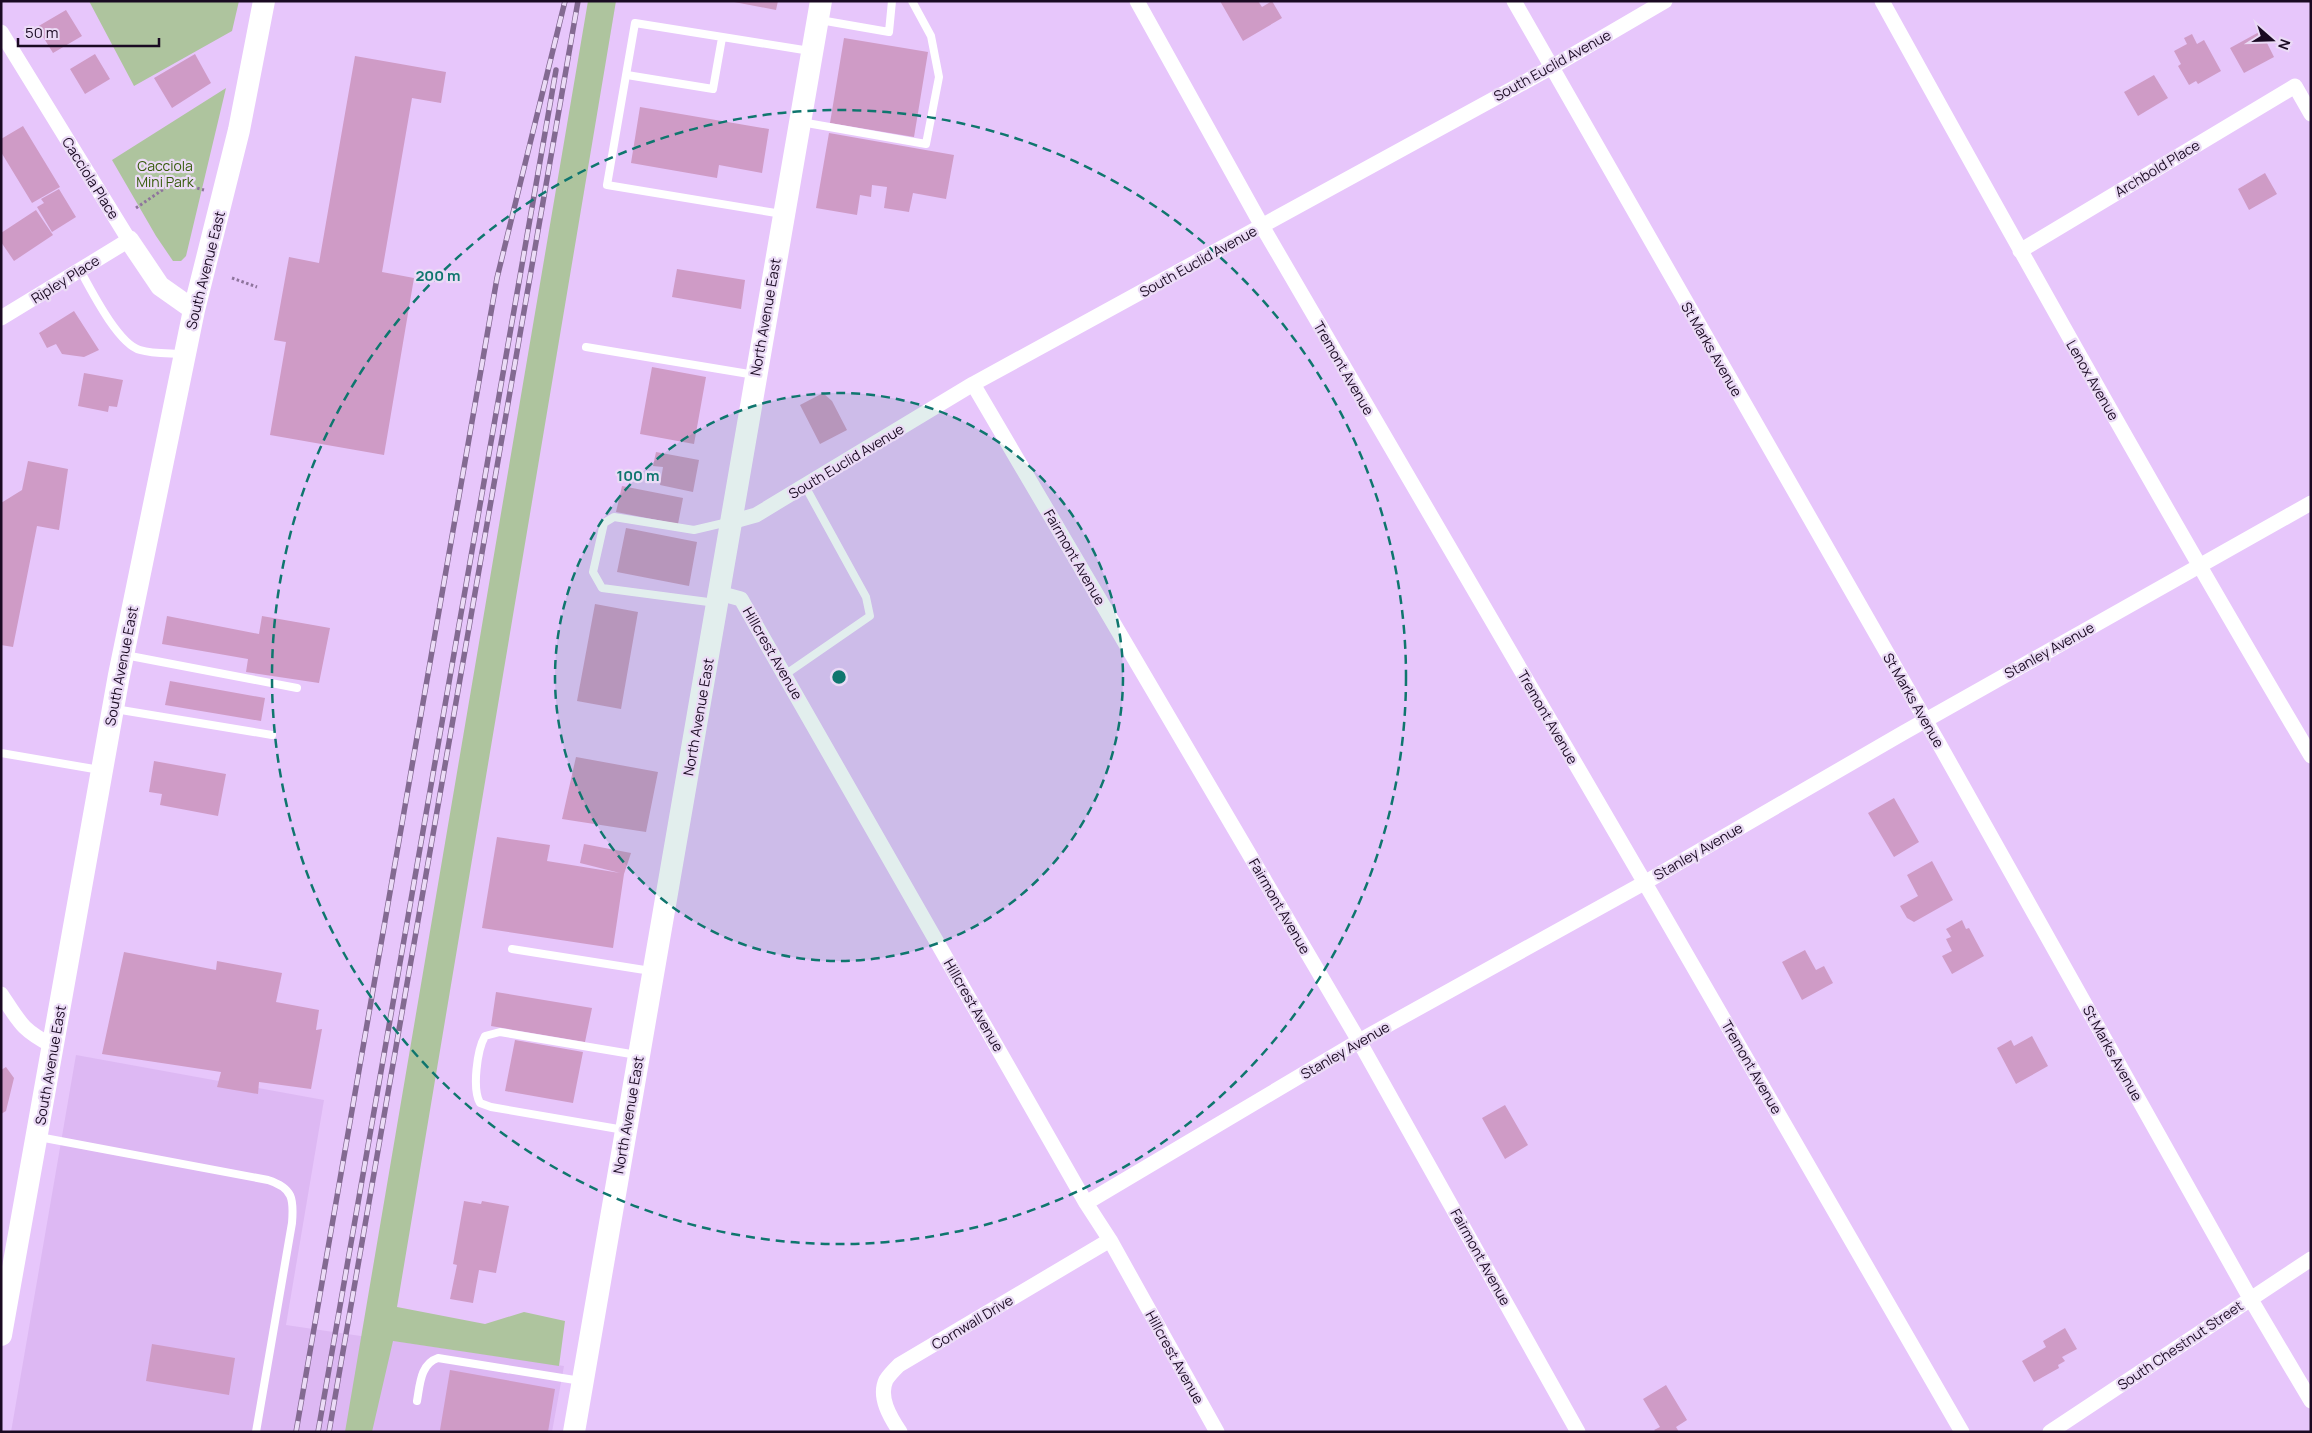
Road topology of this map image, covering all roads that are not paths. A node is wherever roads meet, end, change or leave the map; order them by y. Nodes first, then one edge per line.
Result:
1 (264, 1) edge
2 (892, 1) edge
3 (912, 1) edge
4 (1137, 1) edge
5 (1514, 1) edge
6 (1665, 1) edge
7 (1882, 1) edge
8 (819, 10) edge
9 (1, 32) edge
10 (722, 38) junction
11 (812, 51) junction
12 (1552, 67) junction
13 (627, 75) junction
14 (2311, 114) edge
15 (800, 121) junction
16 (783, 215) junction
17 (1262, 226) junction
18 (129, 240) junction
19 (2020, 251) junction
20 (80, 270) junction
21 (194, 310) junction
22 (1, 318) edge
23 (586, 347) dead end
24 (185, 354) junction
25 (755, 375) junction
26 (974, 384) junction
27 (805, 486) junction
28 (2311, 503) edge
29 (731, 522) junction
30 (2198, 566) junction
31 (718, 598) junction
32 (123, 655) junction
33 (786, 674) junction
34 (297, 688) dead end
35 (112, 709) junction
36 (1925, 720) junction
37 (272, 735) dead end
38 (1, 753) edge
39 (2311, 756) edge
40 (102, 771) junction
41 (1644, 882) junction
42 (512, 949) dead end
43 (653, 971) junction
44 (1, 994) edge
45 (1360, 1041) junction
46 (53, 1046) junction
47 (638, 1055) junction
48 (626, 1130) junction
49 (37, 1137) junction
50 (1086, 1202) junction
51 (1110, 1240) junction
52 (2311, 1260) edge
53 (2250, 1298) junction
54 (1, 1335) edge
55 (583, 1382) junction
56 (417, 1401) dead end
57 (2311, 1401) edge
58 (256, 1432) edge
59 (574, 1432) edge
60 (900, 1432) edge
61 (1217, 1432) edge
62 (1578, 1432) edge
63 (1962, 1432) edge
64 (2050, 1432) edge

1 - 21 main road, South Avenue East
2 - 8 lane
3 - 15 lane
4 - 17 street, Tremont Avenue
5 - 12 street, St Marks Avenue
6 - 12 street, South Euclid Avenue
7 - 19 street, Lenox Avenue
8 - 11 main road, North Avenue East
9 - 18 street, Cacciola Place
10 - 11 lane
10 - 13 lane
10 - 13 lane
11 - 15 main road, North Avenue East
12 - 17 street, South Euclid Avenue
12 - 36 street, St Marks Avenue
13 - 16 lane
14 - 19 street, Archbold Place
15 - 16 main road, North Avenue East
16 - 25 main road, North Avenue East
17 - 26 street, South Euclid Avenue
17 - 41 street, Tremont Avenue
18 - 20 street, Ripley Place
18 - 21 street, Cacciola Place
19 - 30 street, Lenox Avenue
20 - 22 street, Ripley Place
20 - 24 lane
21 - 24 main road, South Avenue East
23 - 25 lane
24 - 32 main road, South Avenue East
25 - 29 main road, North Avenue East
26 - 27 street, South Euclid Avenue
26 - 45 street, Fairmont Avenue
27 - 29 street, South Euclid Avenue
27 - 33 lane
28 - 30 street, Stanley Avenue
29 - 31 main road, North Avenue East
29 - 31 lane
30 - 36 street, Stanley Avenue
30 - 39 street, Lenox Avenue
31 - 33 street, Hillcrest Avenue
31 - 43 main road, North Avenue East
32 - 34 lane
32 - 35 main road, South Avenue East
33 - 50 street, Hillcrest Avenue
35 - 37 lane
35 - 40 main road, South Avenue East
36 - 41 street, Stanley Avenue
36 - 53 street, St Marks Avenue
38 - 40 lane
40 - 46 main road, South Avenue East
41 - 45 street, Stanley Avenue
41 - 63 street, Tremont Avenue
42 - 43 lane
43 - 47 main road, North Avenue East
44 - 46 street
45 - 50 street, Stanley Avenue
45 - 62 street, Fairmont Avenue
46 - 49 main road, South Avenue East
47 - 48 main road, North Avenue East
47 - 48 lane
48 - 55 main road, North Avenue East
49 - 54 main road, South Avenue East
49 - 58 lane
50 - 51 street, Hillcrest Avenue
51 - 60 street, Cornwall Drive
51 - 61 street, Hillcrest Avenue
52 - 53 street, South Chestnut Street
53 - 57 street, St Marks Avenue
53 - 64 street, South Chestnut Street
55 - 56 lane
55 - 59 main road, North Avenue East

